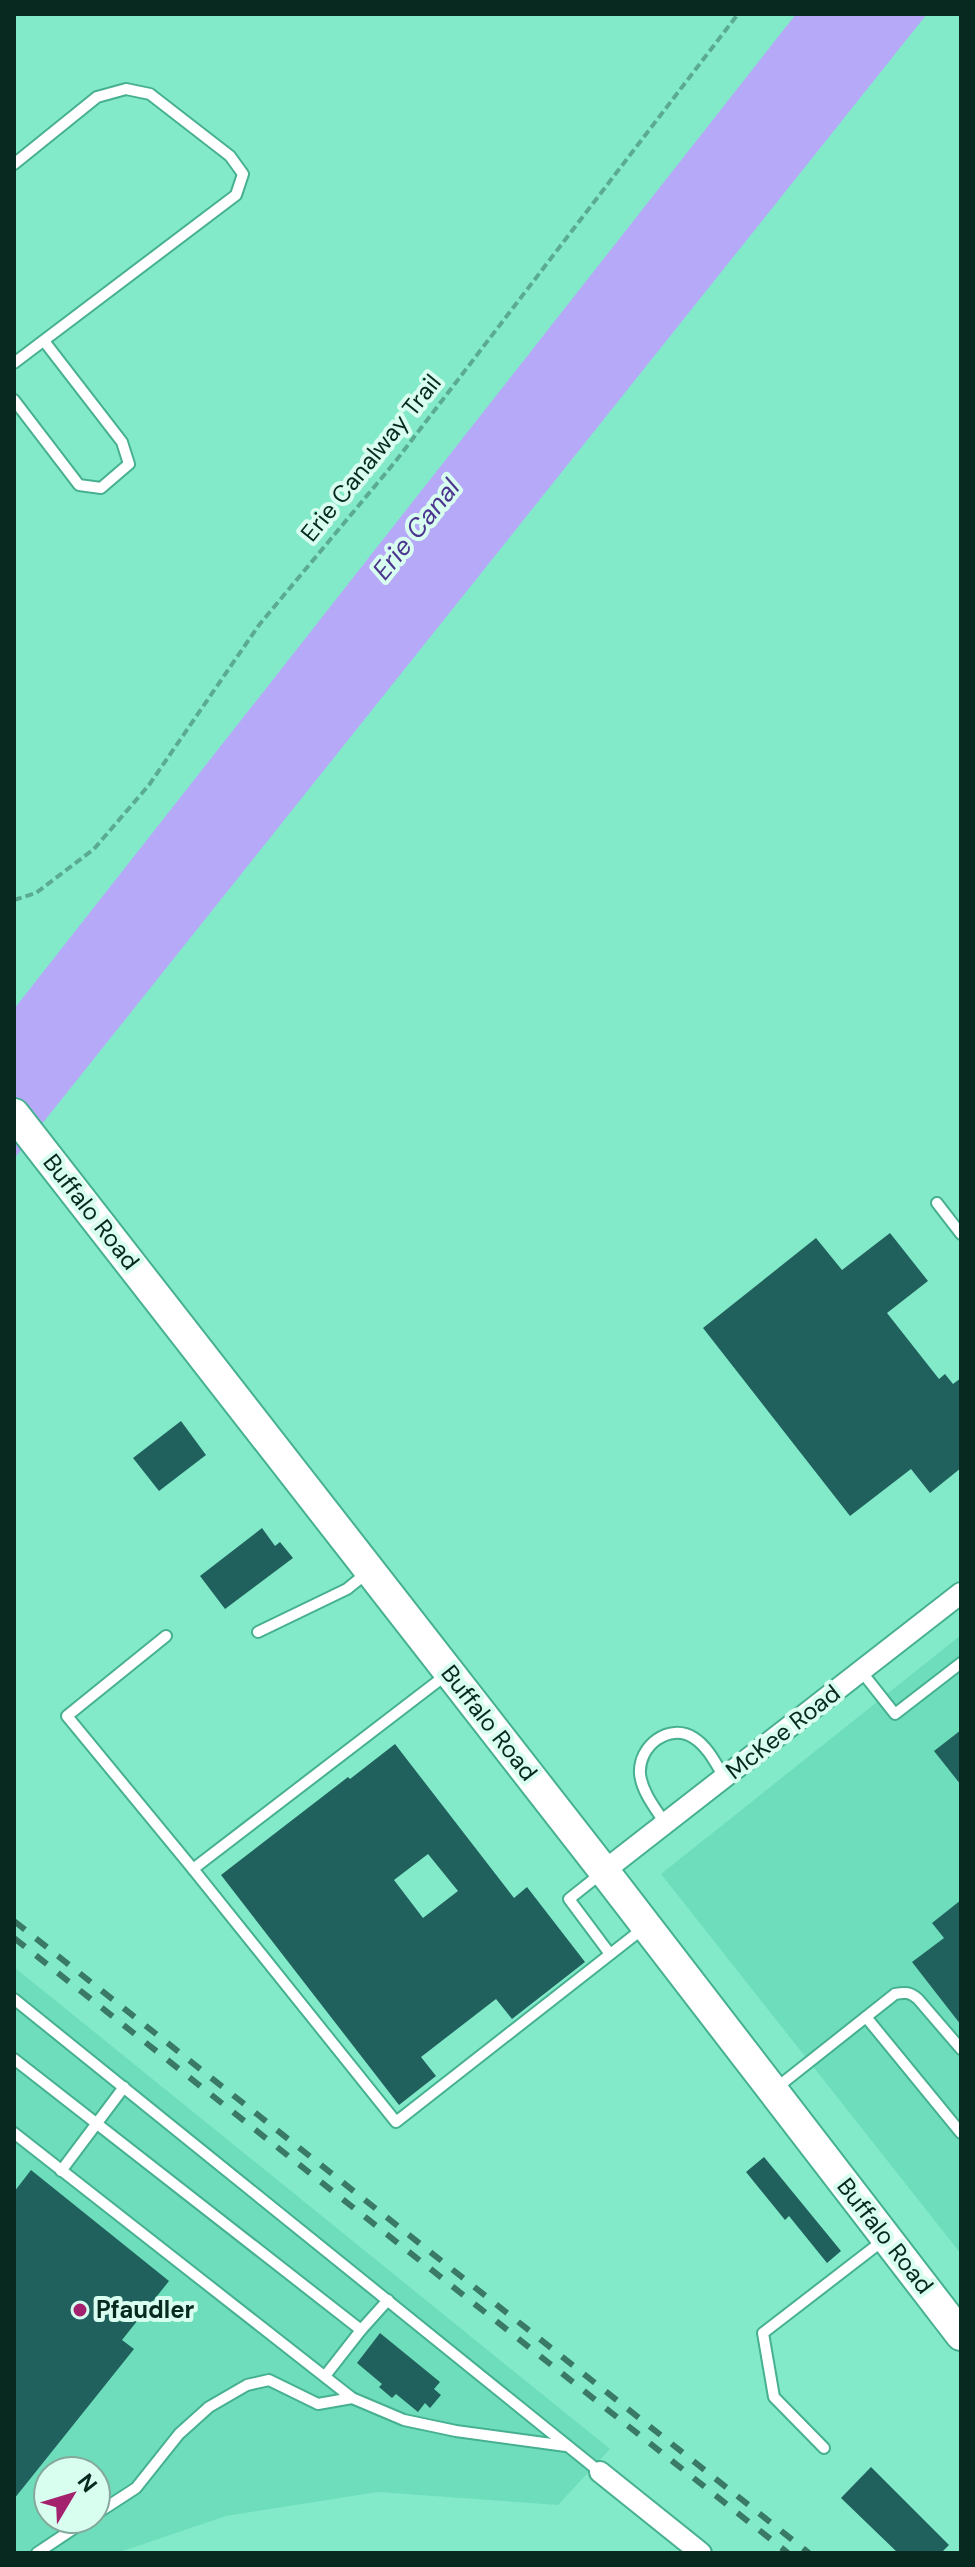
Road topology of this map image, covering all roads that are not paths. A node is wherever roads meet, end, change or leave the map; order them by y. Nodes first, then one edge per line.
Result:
1 (14, 164) edge
2 (44, 341) junction
3 (14, 363) edge
4 (14, 400) edge
5 (14, 1114) edge
6 (937, 1203) dead end
7 (961, 1234) edge
8 (370, 1570) junction
9 (961, 1593) edge
10 (258, 1632) dead end
11 (166, 1636) dead end
12 (961, 1663) edge
13 (861, 1671) junction
14 (449, 1672) junction
15 (724, 1777) junction
16 (665, 1823) junction
17 (193, 1869) junction
18 (604, 1871) junction
19 (647, 1926) junction
20 (610, 1954) junction
21 (14, 1999) edge
22 (866, 2017) junction
23 (961, 2049) edge
24 (14, 2059) edge
25 (124, 2087) junction
26 (773, 2090) junction
27 (96, 2124) junction
28 (14, 2133) edge
29 (961, 2133) edge
30 (61, 2171) junction
31 (887, 2238) junction
32 (388, 2300) junction
33 (361, 2330) junction
34 (961, 2335) edge
35 (325, 2376) junction
36 (352, 2398) junction
37 (568, 2446) junction
38 (824, 2448) dead end
39 (600, 2472) joint
40 (112, 2504) edge
41 (64, 2535) edge
42 (37, 2553) edge
43 (701, 2553) edge

1 - 2 lane
2 - 3 lane
2 - 4 lane
5 - 8 main road, Buffalo Road
6 - 7 lane
8 - 10 lane
8 - 14 main road, Buffalo Road
9 - 13 street, McKee Road
11 - 17 lane
12 - 13 lane
13 - 15 street, McKee Road
14 - 17 lane
14 - 18 main road, Buffalo Road
15 - 16 street, McKee Road
15 - 16 lane
16 - 18 street, McKee Road
17 - 20 lane
18 - 19 main road, Buffalo Road
18 - 20 lane
19 - 20 lane
19 - 26 main road, Buffalo Road
21 - 25 lane
22 - 23 lane
22 - 26 lane
22 - 29 lane
24 - 27 lane
25 - 27 lane
25 - 32 lane
26 - 31 main road, Buffalo Road
27 - 30 lane
27 - 33 lane
28 - 30 lane
30 - 35 lane
31 - 34 main road, Buffalo Road
31 - 38 lane
32 - 33 lane
32 - 37 lane
33 - 35 lane
35 - 36 lane
36 - 37 lane
36 - 40 lane
37 - 39 lane
39 - 43 street
41 - 42 lane

